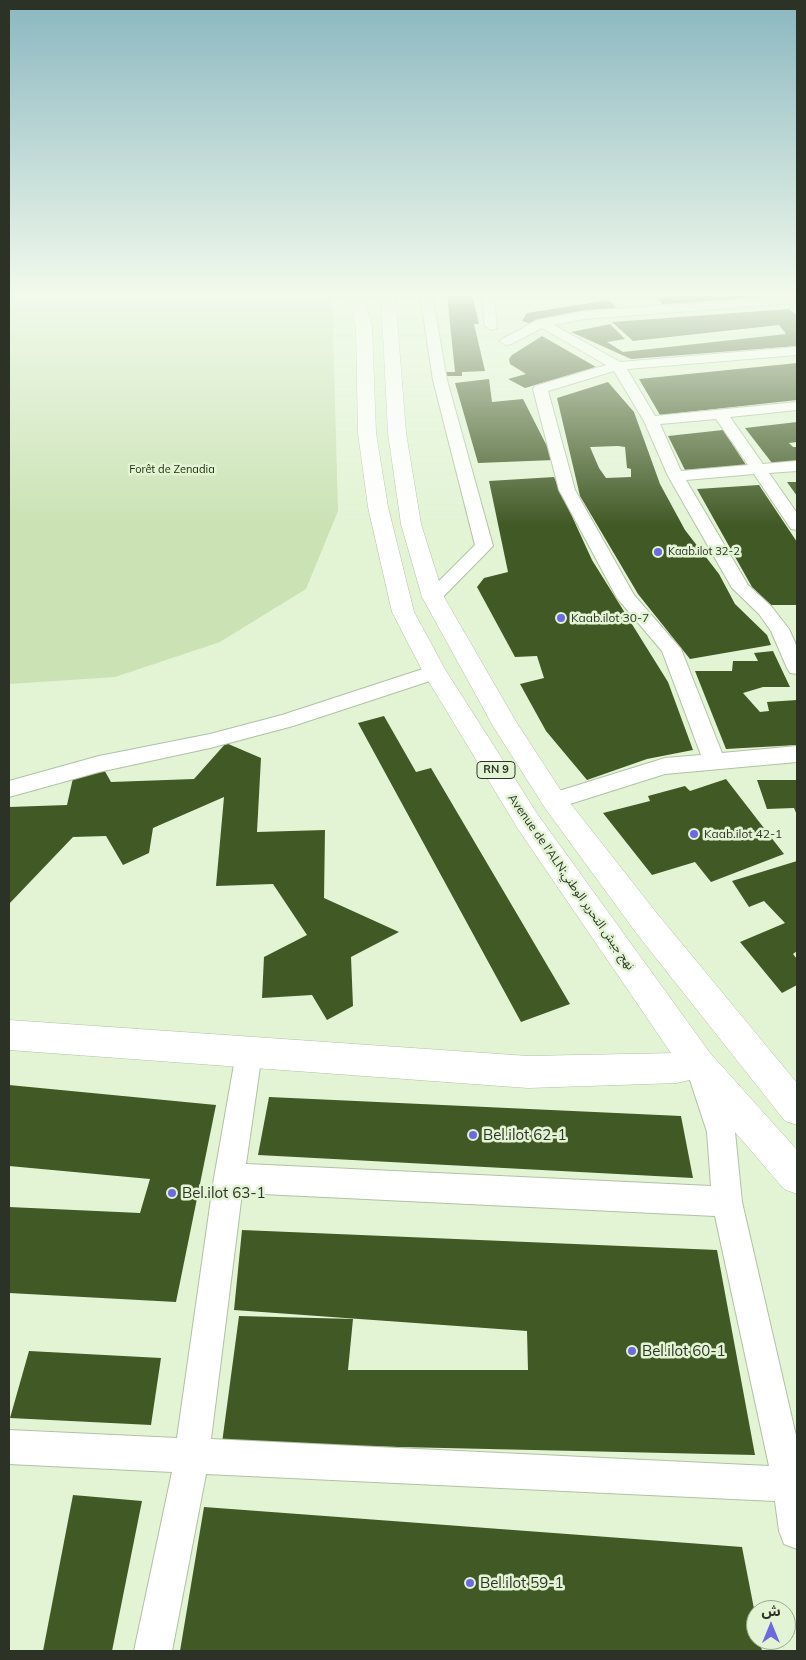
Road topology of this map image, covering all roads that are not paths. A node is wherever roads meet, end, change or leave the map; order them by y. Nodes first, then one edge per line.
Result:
1 (365, 371) edge
2 (393, 371) edge
3 (439, 371) edge
4 (599, 371) edge
5 (621, 371) edge
6 (797, 406) edge
7 (720, 415) junction
8 (651, 421) junction
9 (797, 466) edge
10 (758, 470) junction
11 (676, 476) junction
12 (797, 525) edge
13 (433, 597) junction
14 (788, 629) edge
15 (797, 668) edge
16 (434, 672) junction
17 (797, 754) edge
18 (714, 760) junction
19 (9, 789) edge
20 (554, 801) junction
21 (9, 1035) edge
22 (248, 1053) junction
23 (698, 1064) junction
24 (797, 1109) edge
25 (797, 1176) edge
26 (229, 1178) junction
27 (727, 1202) junction
28 (9, 1447) edge
29 (192, 1457) junction
30 (794, 1483) edge
31 (797, 1530) edge
32 (153, 1651) edge

1 - 16 main road, Avenue de l'ALN;نهج جيش التحرير الوطني / RN 9
2 - 13 main road
3 - 13 street
4 - 18 street
5 - 8 street
6 - 7 street
7 - 8 street
7 - 10 street
8 - 11 street
9 - 10 street
10 - 11 street
10 - 12 street
11 - 14 street
13 - 20 main road
14 - 15 street
16 - 19 street
16 - 23 main road, Avenue de l'ALN;نهج جيش التحرير الوطني / RN 9
17 - 18 street
18 - 20 street
20 - 24 main road
21 - 22 main road
22 - 23 main road
22 - 26 street
23 - 25 main road, Avenue de l'ALN;نهج جيش التحرير الوطني / RN 9
23 - 27 street
26 - 27 street
26 - 29 street
27 - 30 street
28 - 29 street
29 - 30 street
29 - 32 street
30 - 31 street

